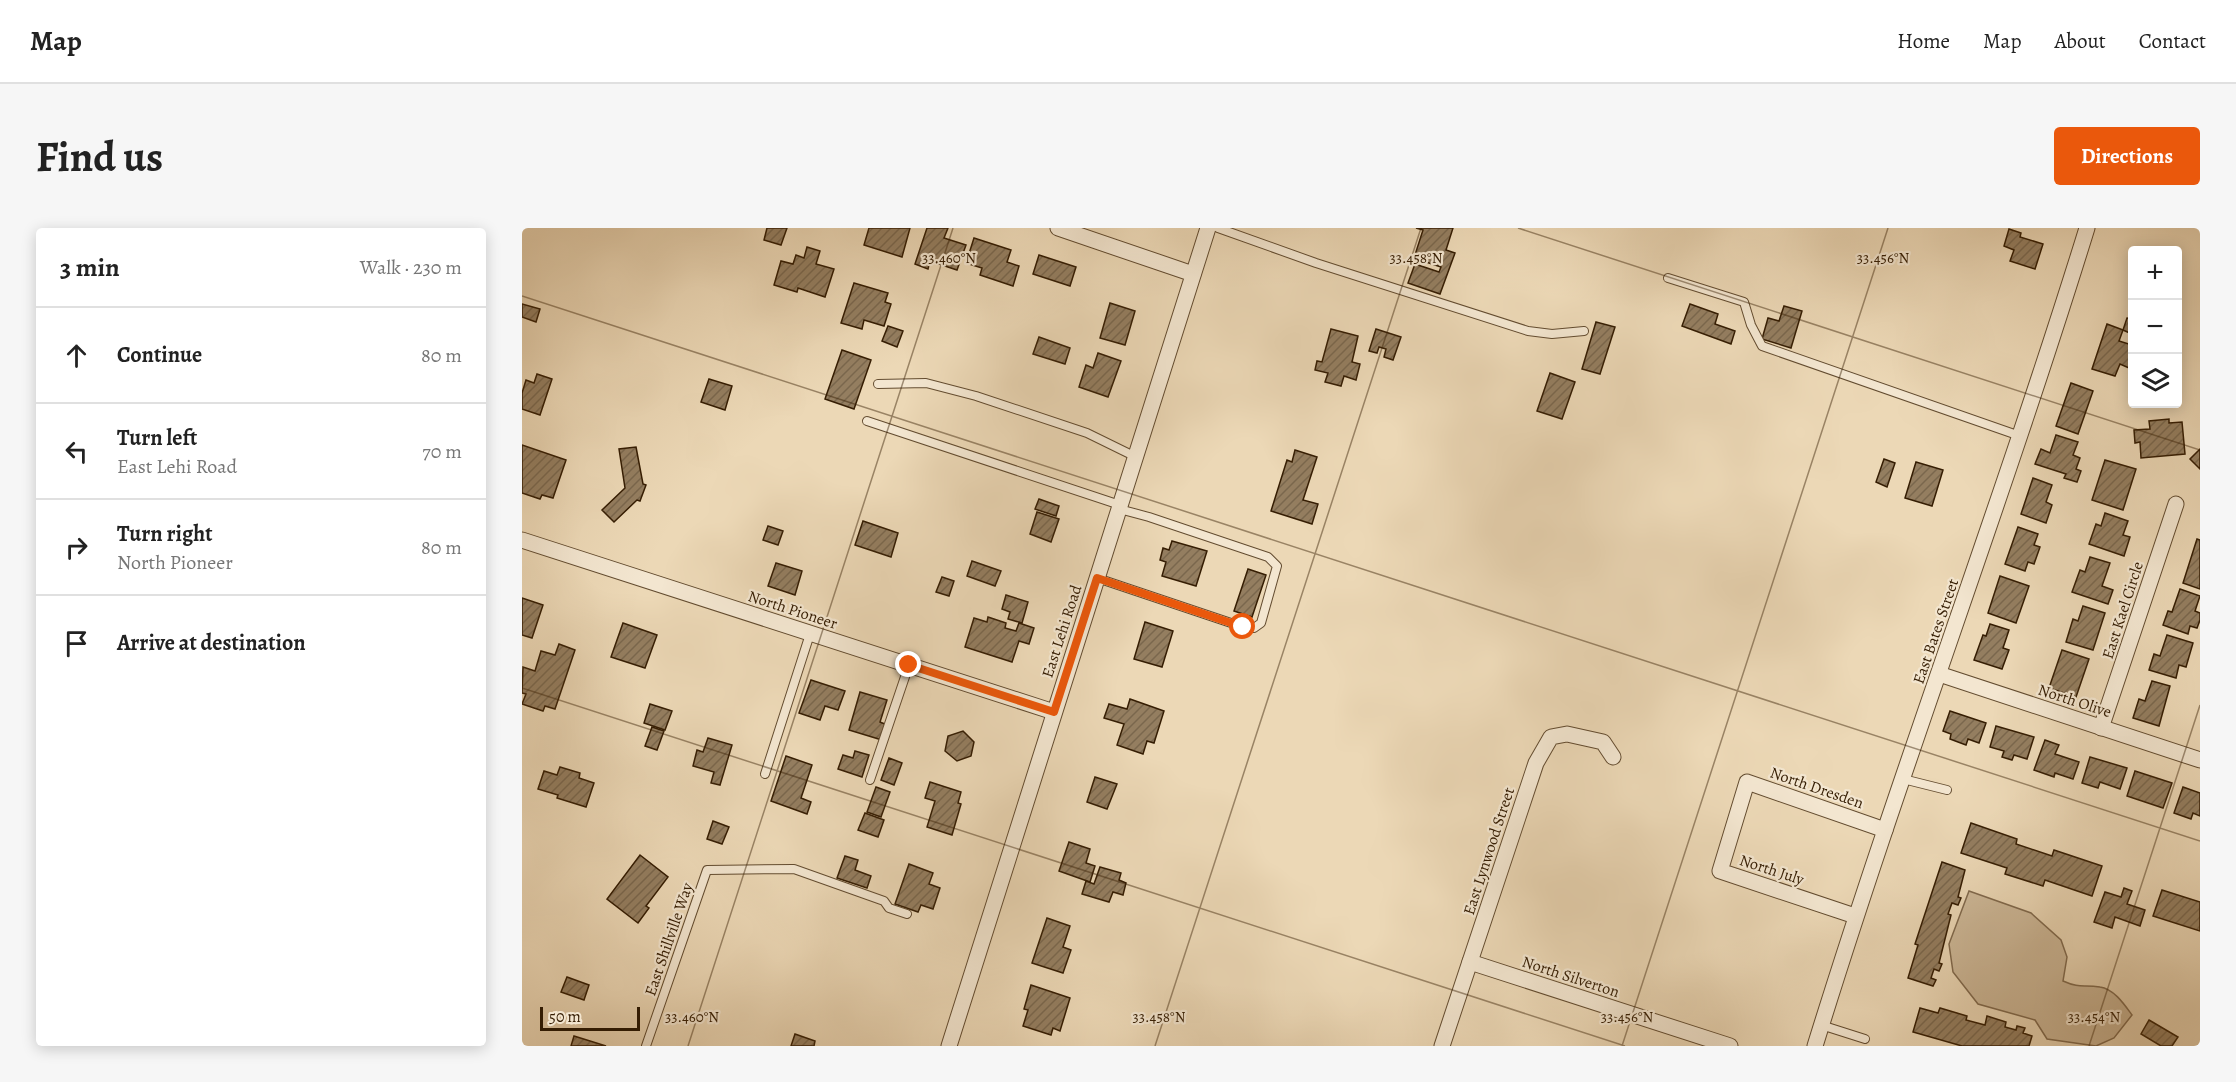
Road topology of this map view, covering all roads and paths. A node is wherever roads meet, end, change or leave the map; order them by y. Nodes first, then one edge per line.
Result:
1 (1058, 228) edge
2 (1208, 228) edge
3 (1218, 228) edge
4 (2087, 228) edge
5 (1193, 274) junction
6 (1668, 278) dead end
7 (1584, 331) dead end
8 (878, 384) dead end
9 (867, 421) dead end
10 (2020, 436) junction
11 (1136, 457) junction
12 (2176, 504) dead end
13 (1119, 507) junction
14 (522, 540) edge
15 (1097, 578) junction
16 (810, 634) junction
17 (909, 665) junction
18 (1939, 674) junction
19 (1054, 712) junction
20 (2101, 728) junction
21 (1613, 757) dead end
22 (2200, 759) edge
23 (765, 774) dead end
24 (1903, 779) junction
25 (870, 780) dead end
26 (1947, 790) dead end
27 (1733, 828) joint
28 (1885, 830) junction
29 (907, 914) dead end
30 (1855, 916) junction
31 (1470, 962) junction
32 (1821, 1026) junction
33 (1865, 1039) dead end
34 (645, 1046) edge
35 (950, 1046) edge
36 (1442, 1046) edge
37 (1730, 1046) edge
38 (1815, 1046) edge

1 - 5 street
2 - 5 street, East Lehi Road
3 - 7 lane
4 - 10 street, East Bates Street
5 - 11 street, East Lehi Road
6 - 10 lane
8 - 11 lane
9 - 13 lane
10 - 18 street, East Bates Street
11 - 13 street, East Lehi Road
12 - 20 street, East Kael Circle
13 - 15 street, East Lehi Road
13 - 15 lane
14 - 16 street, North Pioneer
15 - 19 street, East Lehi Road
16 - 17 street, North Pioneer
16 - 23 lane
17 - 19 street, North Pioneer
17 - 25 lane
18 - 20 street, North Olive
18 - 24 street, East Bates Street
19 - 35 street, East Lehi Road
20 - 22 street, North Olive
21 - 31 street, East Lynwood Street
24 - 26 lane
24 - 28 street, East Bates Street
27 - 28 street, North Dresden
27 - 30 street, North July
28 - 30 street, East Bates Street
29 - 34 lane, East Shillville Way
30 - 32 street, East Bates Street
31 - 36 street, East Lynwood Street
31 - 37 street, North Silverton
32 - 33 lane
32 - 38 street, East Bates Street

